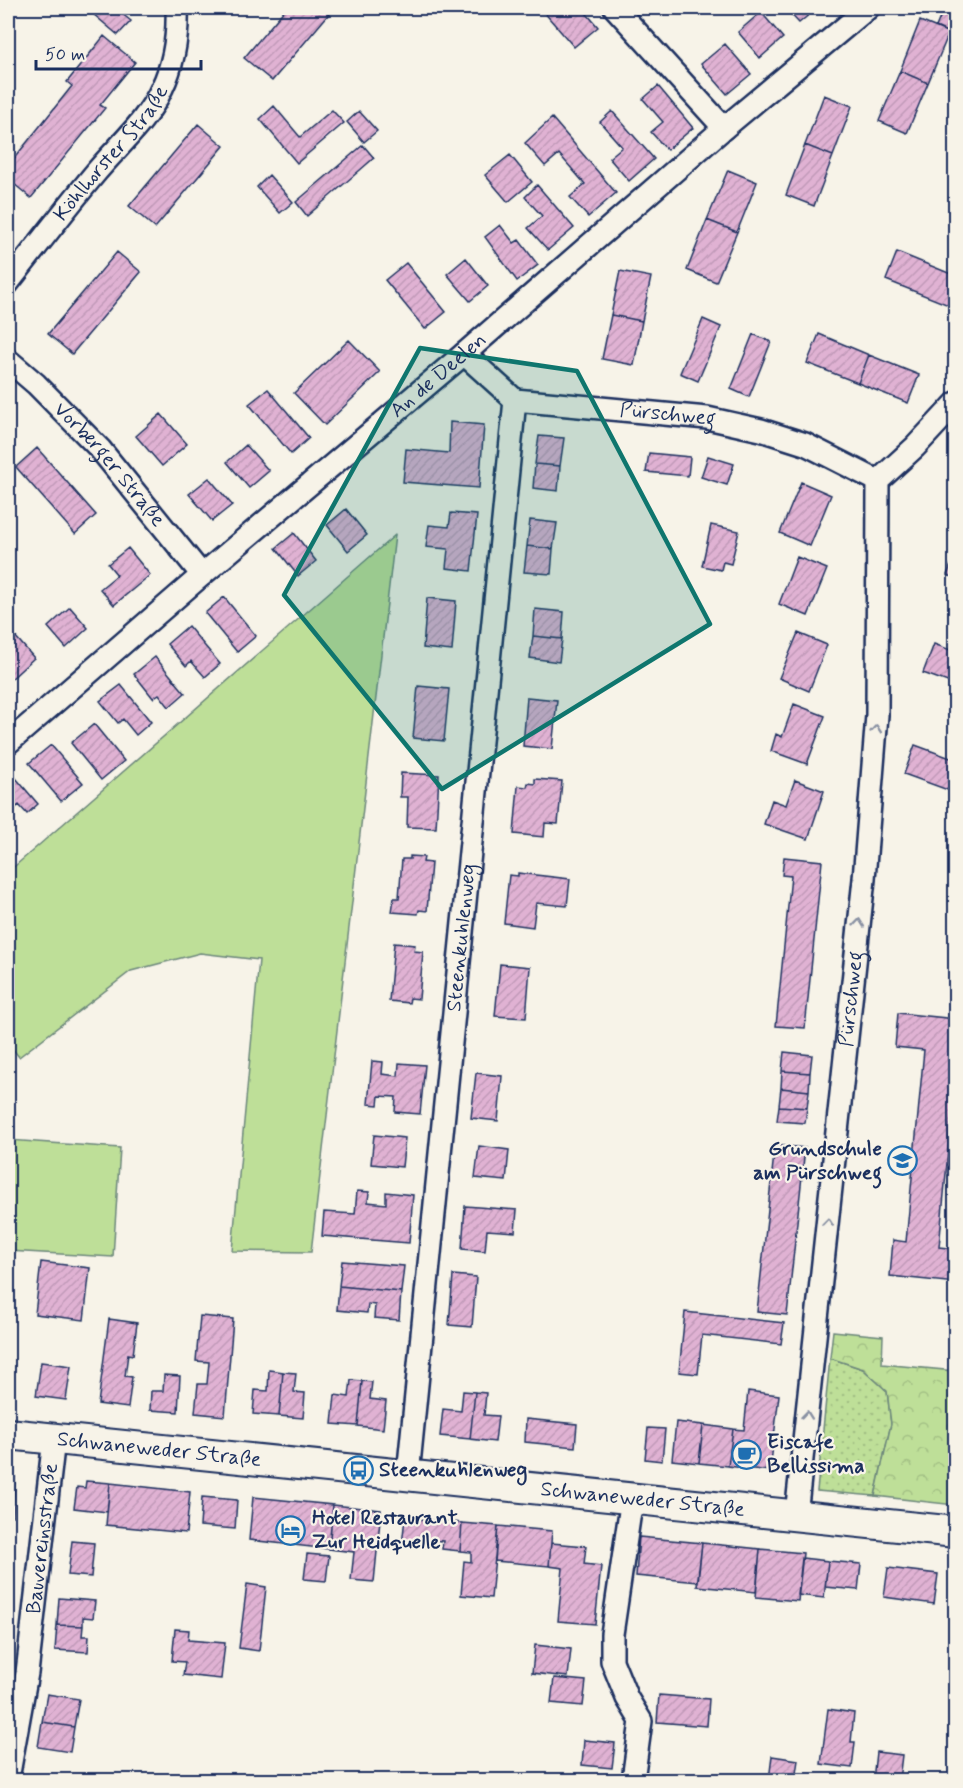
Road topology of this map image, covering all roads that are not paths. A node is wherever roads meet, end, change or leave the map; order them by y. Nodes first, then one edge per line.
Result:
1 (177, 8) edge
2 (615, 8) edge
3 (868, 8) edge
4 (724, 128) junction
5 (8, 283) edge
6 (464, 354) junction
7 (8, 360) edge
8 (515, 400) junction
9 (956, 404) edge
10 (878, 481) junction
11 (202, 575) junction
12 (8, 743) edge
13 (8, 1434) edge
14 (54, 1439) junction
15 (408, 1475) junction
16 (632, 1498) junction
17 (796, 1515) junction
18 (956, 1532) edge
19 (8, 1779) edge
20 (633, 1780) edge

1 - 5 street, Köhlhorster Straße
2 - 4 street
3 - 4 street, An de Deelen
4 - 6 street, An de Deelen
6 - 8 street
6 - 11 street, An de Deelen
7 - 11 street, Vorberger Straße
8 - 10 street, Pürschweg
8 - 15 street, Steenkuhlenweg
9 - 10 street
17 -> 10 street, Pürschweg
11 - 12 street, An de Deelen
13 - 14 main road, Schwaneweder Straße
14 - 15 main road, Schwaneweder Straße
14 - 19 street, Bauvereinsstraße
15 - 16 main road, Schwaneweder Straße
16 - 17 main road, Schwaneweder Straße
16 - 20 street
17 - 18 main road, Schwaneweder Straße

